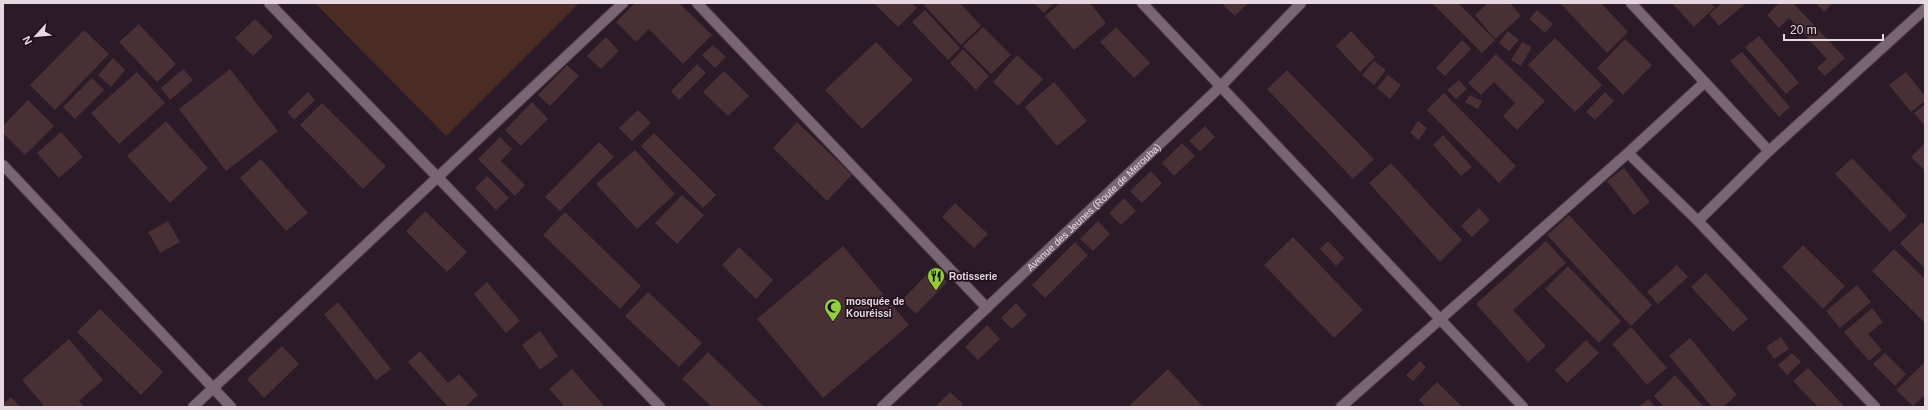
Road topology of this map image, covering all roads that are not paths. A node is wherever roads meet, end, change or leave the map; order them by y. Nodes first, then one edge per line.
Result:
1 (269, 3) edge
2 (623, 3) edge
3 (697, 3) edge
4 (1142, 3) edge
5 (1301, 3) edge
6 (1631, 3) edge
7 (1925, 9) edge
8 (1705, 82) junction
9 (1221, 86) junction
10 (1769, 151) junction
11 (1628, 153) junction
12 (3, 165) edge
13 (438, 178) junction
14 (1698, 221) junction
15 (987, 308) junction
16 (1439, 319) junction
17 (213, 388) junction
18 (193, 407) edge
19 (231, 407) edge
20 (660, 407) edge
21 (882, 407) edge
22 (1341, 407) edge
23 (1523, 407) edge
24 (1875, 407) edge

1 - 13 street
2 - 13 street
3 - 15 street
4 - 9 street
5 - 9 street, Avenue des Jeunes (Route de Merouba)
6 - 8 street
7 - 10 street
8 - 10 street
8 - 11 street
9 - 15 street, Avenue des Jeunes (Route de Merouba)
9 - 16 street
10 - 14 street
11 - 14 street
11 - 16 street
12 - 17 street
13 - 17 street
13 - 20 street
14 - 24 street
15 - 21 street, Avenue des Jeunes (Route de Merouba)
16 - 22 street
16 - 23 street
17 - 18 street
17 - 19 street

